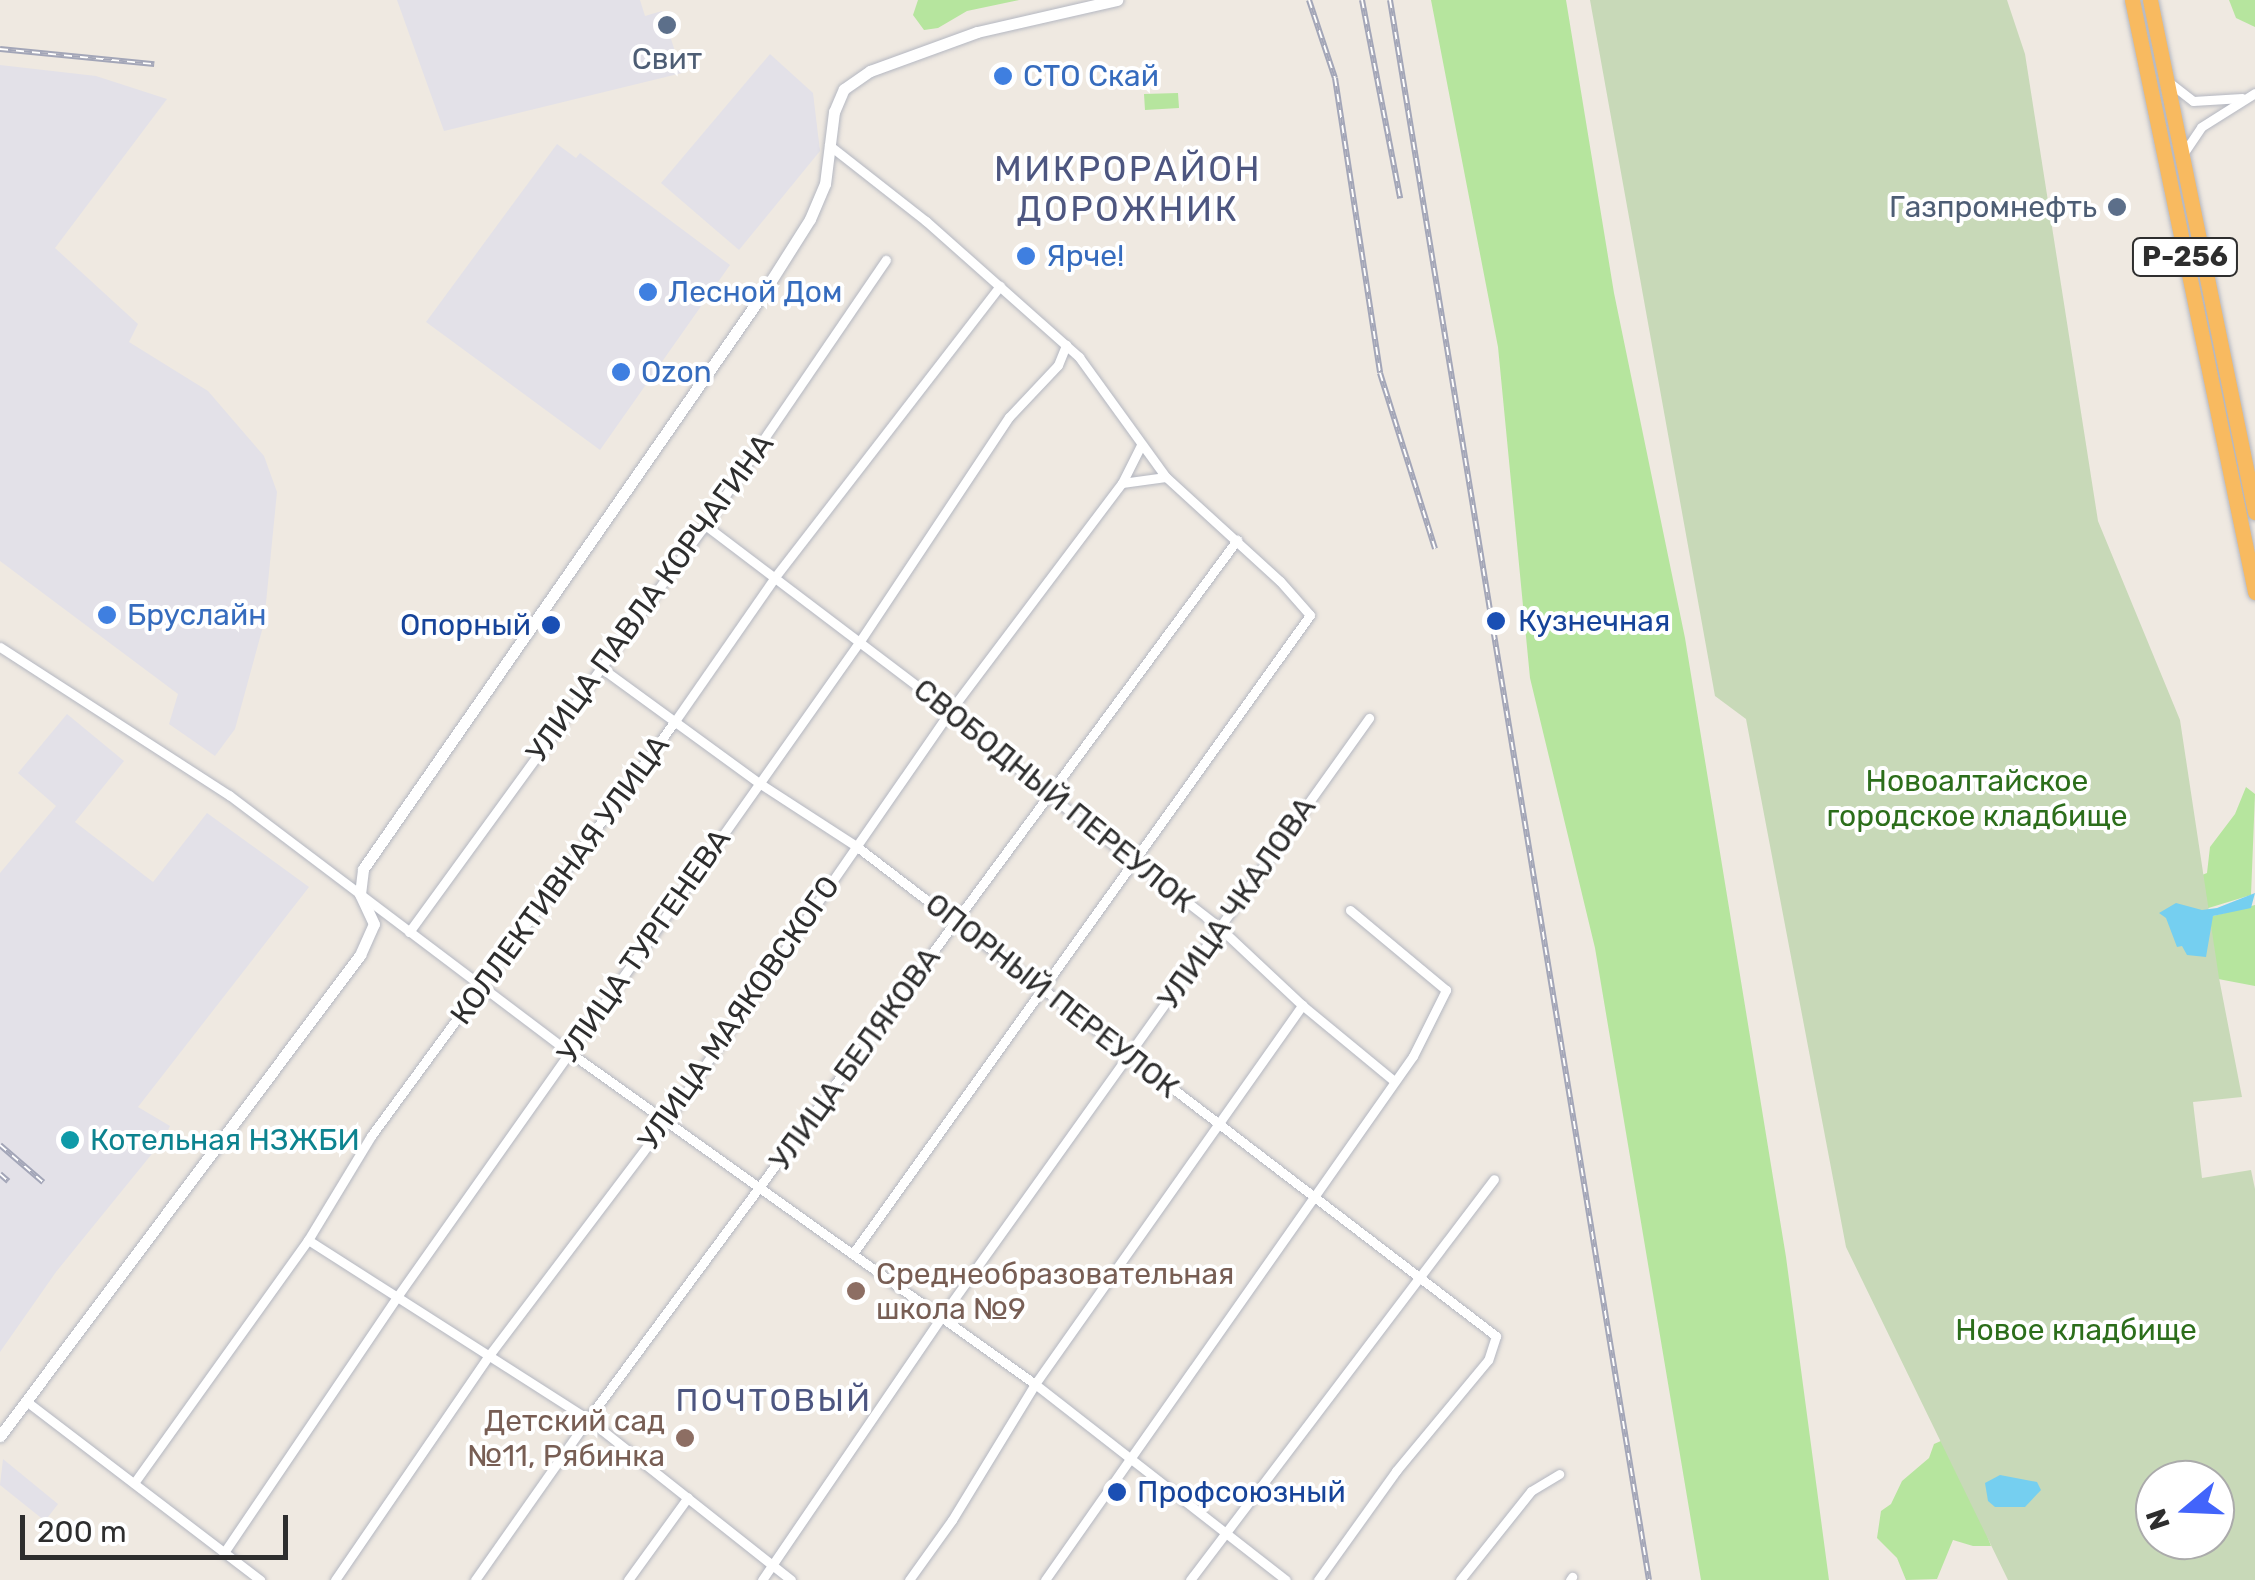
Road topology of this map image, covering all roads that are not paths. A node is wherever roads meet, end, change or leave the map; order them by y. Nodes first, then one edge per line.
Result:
1 (1117, 0) edge
2 (2132, 0) edge
3 (2150, 0) edge
4 (2167, 80) junction
5 (2250, 95) edge
6 (829, 145) junction
7 (2182, 155) junction
8 (886, 260) dead end
9 (1000, 286) junction
10 (1066, 345) junction
11 (1142, 445) junction
12 (1166, 477) junction
13 (1122, 483) junction
14 (2255, 512) edge
15 (705, 525) junction
16 (1237, 540) junction
17 (775, 576) junction
18 (2254, 590) edge
19 (860, 641) junction
20 (0, 647) edge
21 (600, 667) junction
22 (950, 711) junction
23 (1369, 718) dead end
24 (675, 721) junction
25 (760, 783) junction
26 (1048, 795) junction
27 (856, 846) junction
28 (1132, 859) junction
29 (360, 894) junction
30 (1350, 910) dead end
31 (956, 922) junction
32 (1219, 927) junction
33 (410, 932) junction
34 (483, 986) junction
35 (1042, 986) junction
36 (1302, 1005) junction
37 (568, 1052) junction
38 (1129, 1054) junction
39 (1393, 1080) junction
40 (667, 1120) junction
41 (1218, 1124) junction
42 (1494, 1179) dead end
43 (762, 1186) junction
44 (1314, 1197) junction
45 (308, 1240) junction
46 (854, 1252) junction
47 (1420, 1274) junction
48 (399, 1294) junction
49 (942, 1316) junction
50 (490, 1354) junction
51 (1036, 1384) junction
52 (26, 1401) junction
53 (588, 1418) junction
54 (0, 1436) edge
55 (1132, 1459) junction
56 (1558, 1474) dead end
57 (134, 1483) junction
58 (688, 1497) junction
59 (1224, 1533) junction
60 (226, 1551) junction
61 (772, 1566) junction
62 (260, 1580) edge
63 (334, 1580) edge
64 (475, 1580) edge
65 (628, 1580) edge
66 (762, 1580) edge
67 (791, 1580) edge
68 (909, 1580) edge
69 (1046, 1580) edge
70 (1190, 1580) edge
71 (1286, 1580) edge
72 (1318, 1580) edge
73 (1460, 1580) edge

1 - 6 street
2 - 18 highway, Р-256
3 - 4 highway, Р-256
4 - 5 street
4 - 7 highway, Р-256
5 - 7 street
6 - 9 street
6 - 29 street
7 - 14 highway, Р-256
8 - 15 street, УЛИЦА ПАВЛА КОРЧАГИНА
9 - 10 street
9 - 17 street, КОЛЛЕКТИВНАЯ УЛИЦА
10 - 11 street
10 - 19 street, УЛИЦА ТУРГЕНЕВА
11 - 12 street
11 - 13 street, УЛИЦА МАЯКОВСКОГО
12 - 13 street
12 - 16 street
13 - 22 street, УЛИЦА МАЯКОВСКОГО
15 - 17 street, СВОБОДНЫЙ ПЕРЕУЛОК
15 - 21 street, УЛИЦА ПАВЛА КОРЧАГИНА
16 - 26 street, УЛИЦА БЕЛЯКОВА
16 - 28 street
17 - 19 street, СВОБОДНЫЙ ПЕРЕУЛОК
17 - 24 street, КОЛЛЕКТИВНАЯ УЛИЦА
19 - 22 street, СВОБОДНЫЙ ПЕРЕУЛОК
19 - 25 street, УЛИЦА ТУРГЕНЕВА
20 - 29 street
21 - 24 street, ОПОРНЫЙ ПЕРЕУЛОК
21 - 33 street, УЛИЦА ПАВЛА КОРЧАГИНА
22 - 26 street, СВОБОДНЫЙ ПЕРЕУЛОК
22 - 27 street, УЛИЦА МАЯКОВСКОГО
23 - 32 street, УЛИЦА ЧКАЛОВА
24 - 25 street, ОПОРНЫЙ ПЕРЕУЛОК
24 - 34 street, КОЛЛЕКТИВНАЯ УЛИЦА
25 - 27 street, ОПОРНЫЙ ПЕРЕУЛОК
25 - 37 street, УЛИЦА ТУРГЕНЕВА
26 - 28 street, СВОБОДНЫЙ ПЕРЕУЛОК
26 - 31 street, УЛИЦА БЕЛЯКОВА
27 - 31 street, ОПОРНЫЙ ПЕРЕУЛОК
27 - 40 street, УЛИЦА МАЯКОВСКОГО
28 - 32 street, СВОБОДНЫЙ ПЕРЕУЛОК
28 - 35 street
29 - 33 street
29 - 52 street
30 - 39 street
31 - 35 street, ОПОРНЫЙ ПЕРЕУЛОК
31 - 43 street, УЛИЦА БЕЛЯКОВА
32 - 36 street, СВОБОДНЫЙ ПЕРЕУЛОК
32 - 38 street, УЛИЦА ЧКАЛОВА
33 - 34 street
34 - 37 street
34 - 45 street, КОЛЛЕКТИВНАЯ УЛИЦА
35 - 38 street, ОПОРНЫЙ ПЕРЕУЛОК
35 - 46 street
36 - 39 street, СВОБОДНЫЙ ПЕРЕУЛОК
36 - 41 street
37 - 40 street
37 - 48 street, УЛИЦА ТУРГЕНЕВА
38 - 41 street, ОПОРНЫЙ ПЕРЕУЛОК
38 - 49 street, УЛИЦА ЧКАЛОВА
39 - 44 street
40 - 43 street
40 - 50 street, УЛИЦА МАЯКОВСКОГО
41 - 44 street, ОПОРНЫЙ ПЕРЕУЛОК
41 - 51 street
42 - 47 street
43 - 46 street
43 - 53 street, УЛИЦА БЕЛЯКОВА
44 - 47 street, ОПОРНЫЙ ПЕРЕУЛОК
44 - 55 street
45 - 48 street
45 - 57 street, КОЛЛЕКТИВНАЯ УЛИЦА
46 - 49 street
47 - 59 street
47 - 72 street, ОПОРНЫЙ ПЕРЕУЛОК
48 - 50 street
48 - 60 street, УЛИЦА ТУРГЕНЕВА
49 - 51 street
49 - 61 street, УЛИЦА ЧКАЛОВА
50 - 53 street
50 - 63 street, УЛИЦА МАЯКОВСКОГО
51 - 55 street
51 - 68 street
52 - 54 street
52 - 57 street
53 - 58 street
53 - 64 street, УЛИЦА БЕЛЯКОВА
55 - 59 street
55 - 69 street
56 - 73 street
57 - 60 street
58 - 61 street
58 - 65 street
59 - 70 street
59 - 71 street
60 - 62 street
61 - 66 street, УЛИЦА ЧКАЛОВА
61 - 67 street

